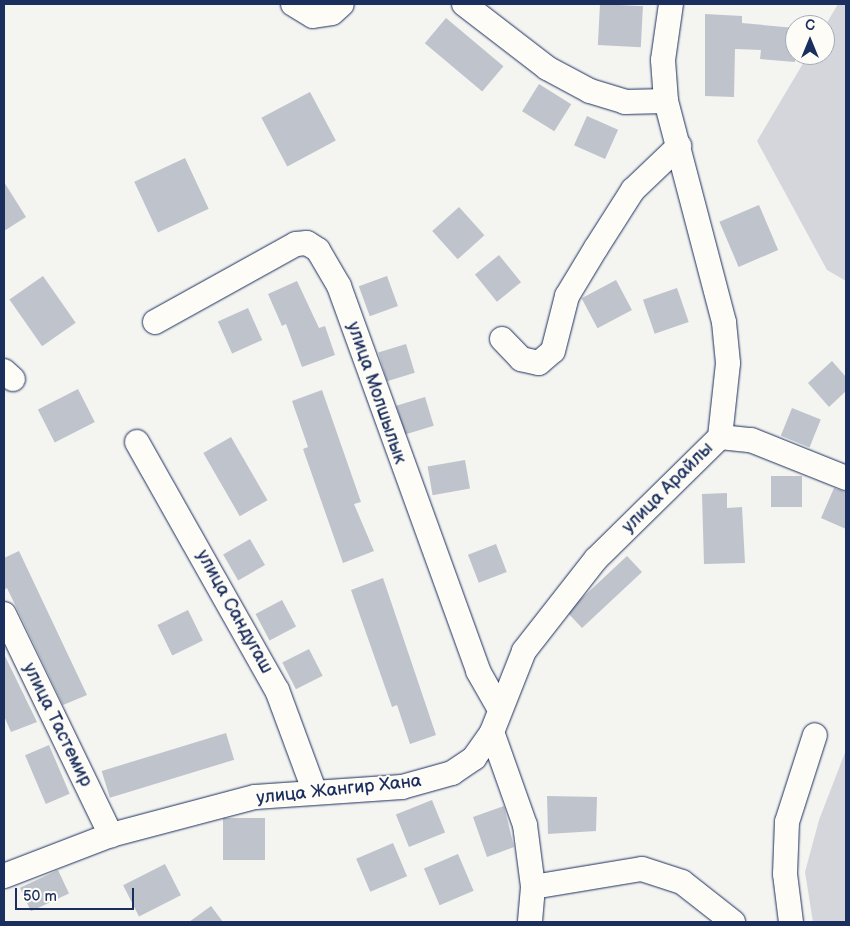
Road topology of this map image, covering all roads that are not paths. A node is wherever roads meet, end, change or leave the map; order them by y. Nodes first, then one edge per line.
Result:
1 (293, 4) edge
2 (342, 4) edge
3 (464, 4) edge
4 (671, 4) edge
5 (666, 101) junction
6 (679, 146) junction
7 (155, 322) dead end
8 (502, 339) dead end
9 (720, 437) junction
10 (137, 442) dead end
11 (846, 478) edge
12 (4, 614) edge
13 (499, 708) junction
14 (492, 732) junction
15 (815, 735) dead end
16 (314, 790) junction
17 (111, 835) junction
18 (4, 876) edge
19 (533, 886) junction
20 (530, 922) edge
21 (733, 922) edge
22 (790, 922) edge

1 - 2 street
3 - 5 street
4 - 5 street, улица Арайлы
5 - 6 street, улица Арайлы
6 - 8 street
6 - 9 street, улица Арайлы
7 - 13 street, улица Молшылык
9 - 11 street
9 - 13 street, улица Арайлы
10 - 16 street, улица Сандугаш
12 - 17 street, улица Тастемир
13 - 14 street, улица Жангир Хана
14 - 16 street, улица Жангир Хана
14 - 19 street
15 - 22 street
16 - 17 street, улица Жангир Хана
17 - 18 street, улица Жангир Хана
19 - 20 street
19 - 21 street

